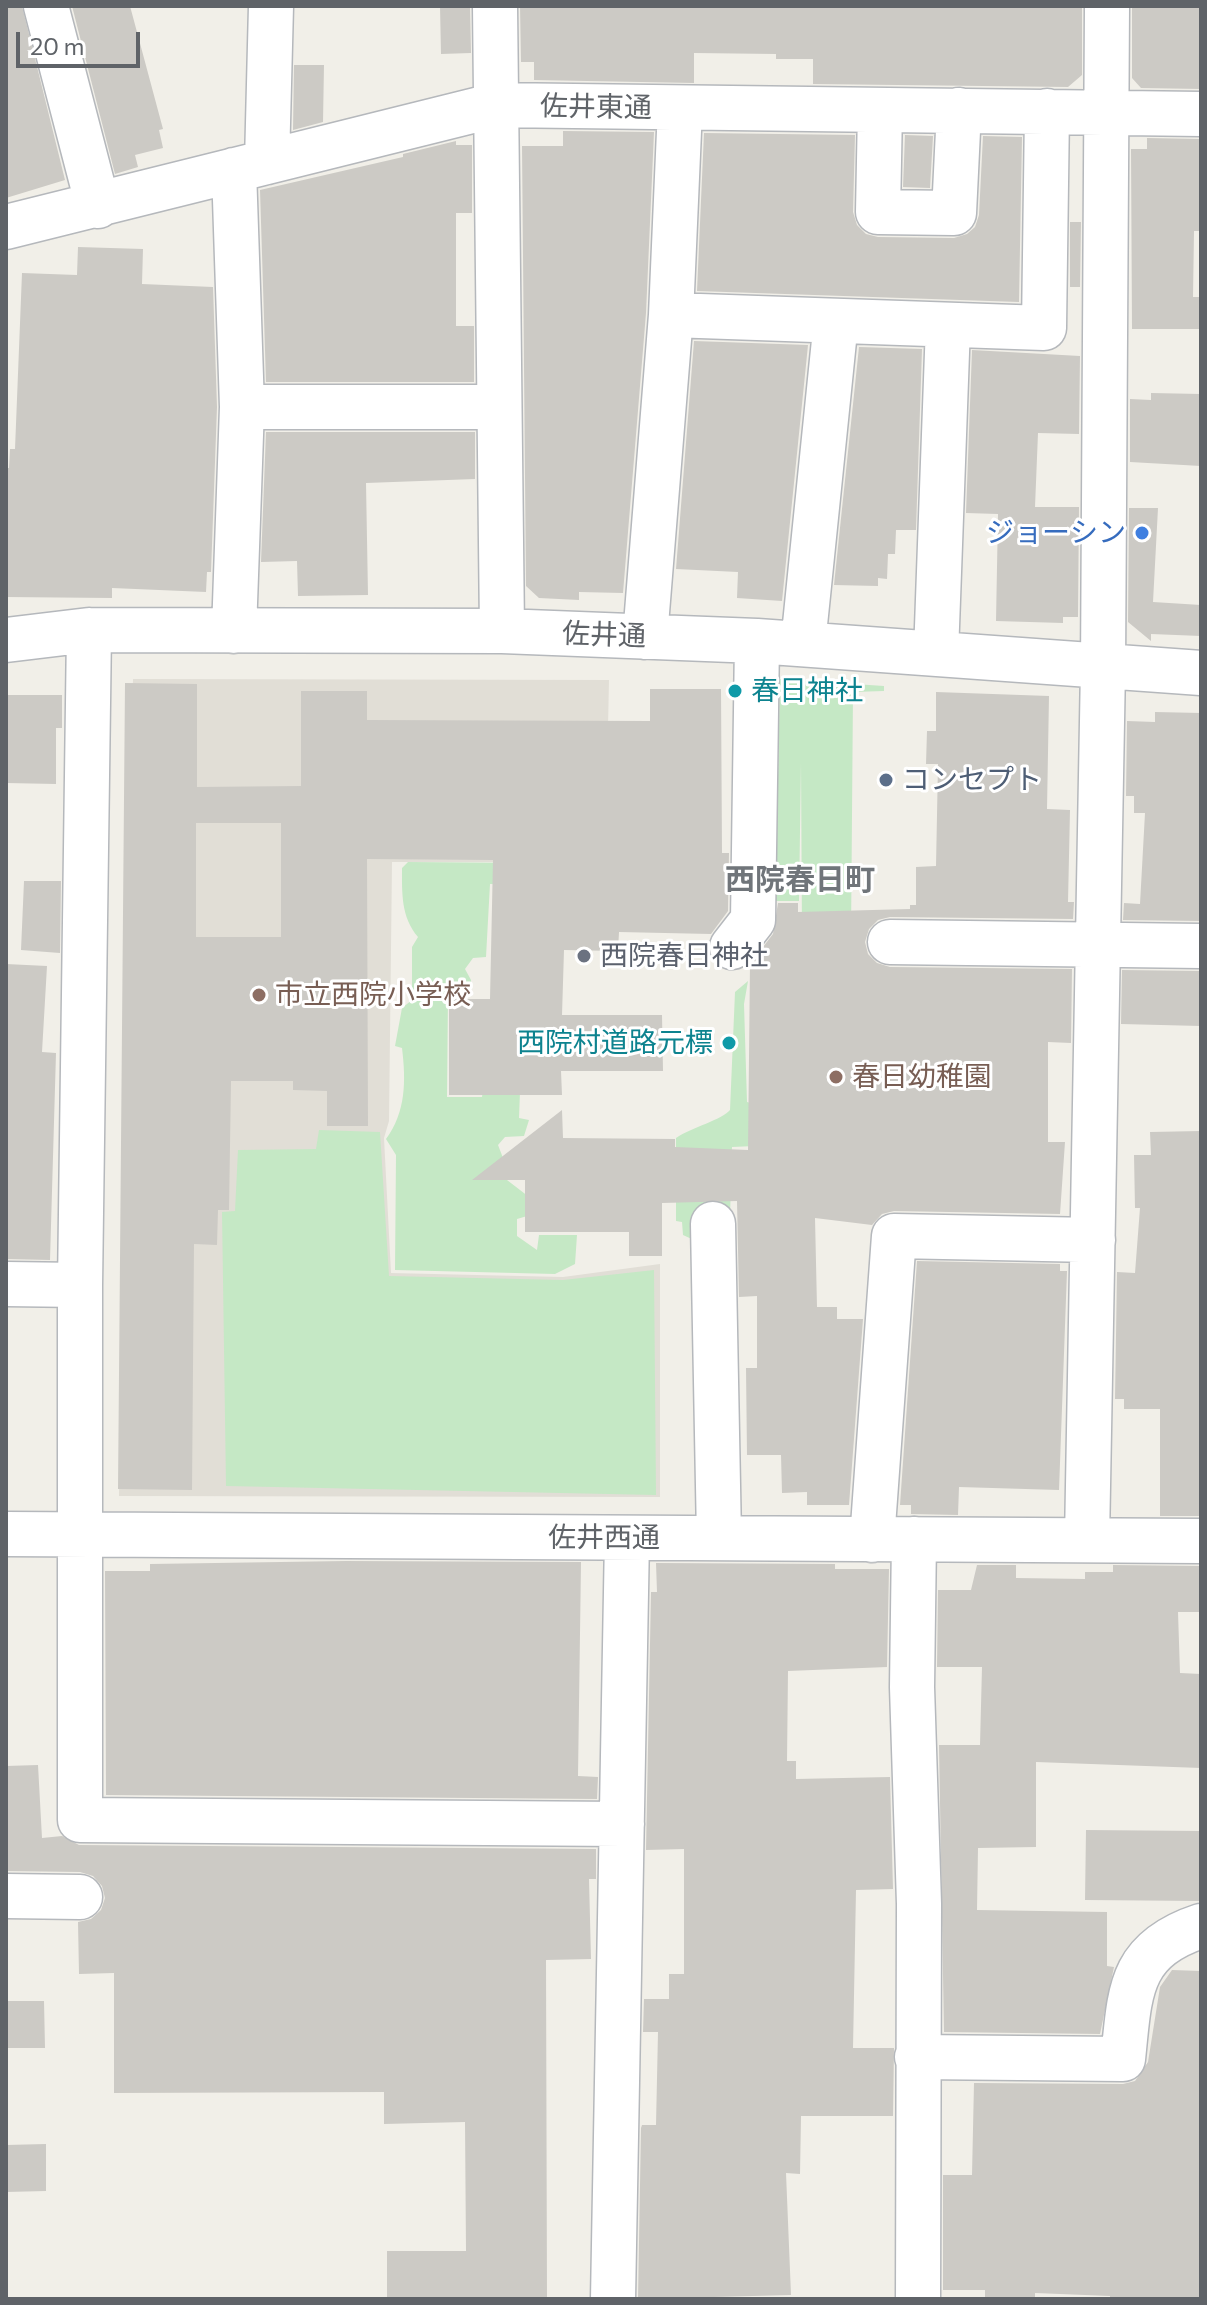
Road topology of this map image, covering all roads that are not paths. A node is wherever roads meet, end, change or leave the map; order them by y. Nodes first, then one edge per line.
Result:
1 (46, 6) edge
2 (271, 6) edge
3 (495, 6) edge
4 (1107, 6) edge
5 (496, 105) junction
6 (680, 108) junction
7 (880, 110) junction
8 (959, 110) junction
9 (1047, 111) junction
10 (1105, 112) junction
11 (1201, 114) edge
12 (251, 166) junction
13 (98, 206) junction
14 (6, 227) edge
15 (671, 315) junction
16 (836, 321) junction
17 (948, 325) junction
18 (242, 407) junction
19 (498, 407) junction
20 (89, 630) junction
21 (234, 631) junction
22 (502, 631) junction
23 (645, 637) junction
24 (6, 640) edge
25 (757, 641) junction
26 (803, 644) junction
27 (936, 654) junction
28 (1103, 667) junction
29 (1201, 673) edge
30 (890, 942) dead end
31 (1099, 945) junction
32 (1201, 946) edge
33 (732, 947) dead end
34 (713, 1224) dead end
35 (1093, 1240) junction
36 (6, 1284) edge
37 (80, 1285) junction
38 (6, 1534) edge
39 (80, 1535) junction
40 (627, 1538) junction
41 (719, 1538) junction
42 (914, 1539) junction
43 (872, 1540) junction
44 (1087, 1540) junction
45 (1201, 1541) edge
46 (622, 1824) junction
47 (6, 1896) edge
48 (80, 1897) dead end
49 (1201, 1926) edge
50 (917, 2057) junction
51 (613, 2299) edge
52 (918, 2299) edge

1 - 13 street
2 - 12 street
3 - 5 street
4 - 10 street
5 - 6 street, 佐井東通
5 - 12 street, 佐井東通
5 - 19 street
6 - 7 street, 佐井東通
6 - 15 street
7 - 8 street, 佐井東通
7 - 8 street
8 - 9 street, 佐井東通
9 - 10 street, 佐井東通
9 - 17 street
10 - 11 street, 佐井東通
10 - 28 street
12 - 13 street, 佐井東通
12 - 18 street
13 - 14 street, 佐井東通
15 - 16 street
15 - 23 street
16 - 17 street
16 - 26 street
17 - 27 street
18 - 19 street
18 - 21 street
19 - 22 street
20 - 21 street, 佐井通
20 - 24 street, 佐井通
20 - 37 street
21 - 22 street, 佐井通
22 - 23 street, 佐井通
23 - 25 street, 佐井通
25 - 26 street, 佐井通
25 - 33 street
26 - 27 street, 佐井通
27 - 28 street, 佐井通
28 - 29 street, 佐井通
28 - 31 street
30 - 31 street
31 - 32 street
31 - 35 street
34 - 41 street
35 - 43 street
35 - 44 street
36 - 37 street
37 - 39 street
38 - 39 street, 佐井西通
39 - 40 street, 佐井西通
39 - 46 street
40 - 41 street, 佐井西通
40 - 46 street
41 - 43 street, 佐井西通
42 - 43 street, 佐井西通
42 - 44 street, 佐井西通
42 - 50 street
44 - 45 street, 佐井西通
46 - 51 street
47 - 48 street
49 - 50 street
50 - 52 street

